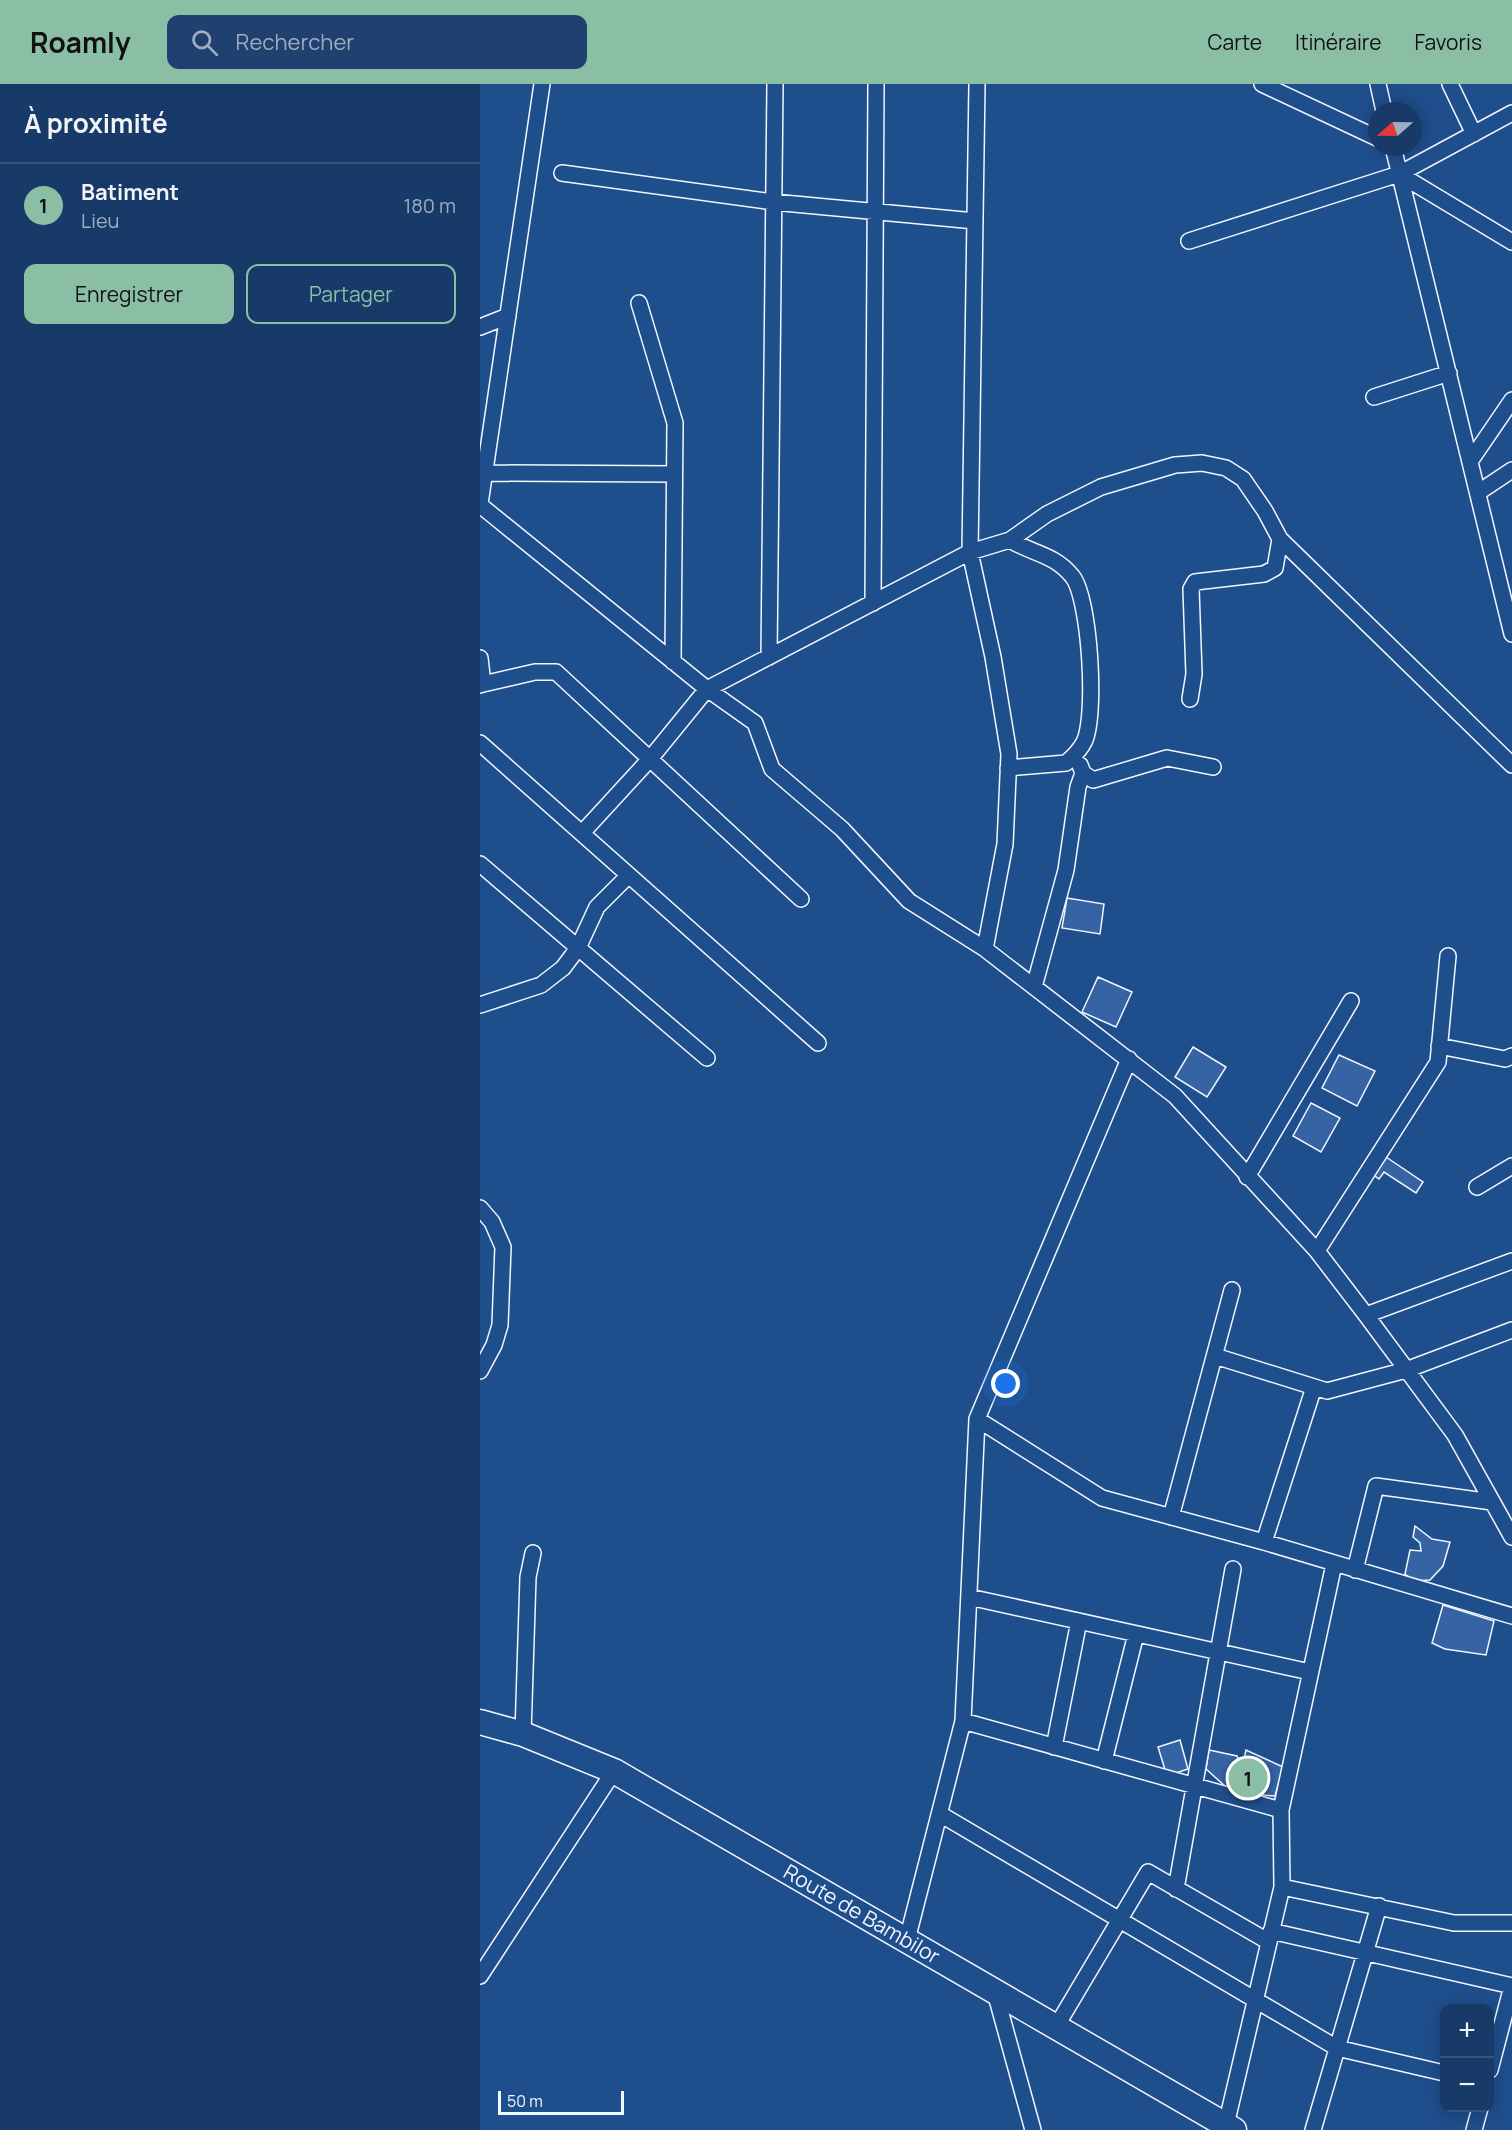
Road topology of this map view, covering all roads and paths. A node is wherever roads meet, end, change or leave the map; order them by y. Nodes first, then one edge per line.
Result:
1 (542, 84) edge
2 (775, 84) edge
3 (876, 84) edge
4 (976, 84) edge
5 (1262, 84) edge
6 (1378, 84) edge
7 (1450, 84) edge
8 (1382, 102) edge
9 (1512, 113) edge
10 (1368, 134) edge
11 (1474, 134) junction
12 (1395, 156) edge
13 (562, 173) dead end
14 (1399, 174) junction
15 (773, 202) junction
16 (875, 212) junction
17 (975, 221) junction
18 (1189, 241) dead end
19 (1512, 242) edge
20 (639, 303) dead end
21 (508, 316) junction
22 (480, 327) edge
23 (1449, 373) junction
24 (1374, 397) dead end
25 (1512, 400) edge
26 (1471, 460) junction
27 (1512, 470) edge
28 (485, 472) junction
29 (674, 474) junction
30 (1479, 492) junction
31 (480, 505) edge
32 (1280, 539) junction
33 (1010, 540) junction
34 (970, 552) junction
35 (873, 603) junction
36 (1512, 634) edge
37 (769, 657) junction
38 (480, 658) edge
39 (673, 662) junction
40 (481, 684) edge
41 (707, 689) junction
42 (1190, 699) dead end
43 (480, 743) edge
44 (1075, 754) junction
45 (650, 759) junction
46 (1512, 765) edge
47 (1213, 767) dead end
48 (1008, 768) junction
49 (1083, 773) junction
50 (582, 833) junction
51 (480, 864) edge
52 (627, 876) junction
53 (801, 898) dead end
54 (578, 948) junction
55 (986, 949) junction
56 (1448, 956) dead end
57 (1034, 987) junction
58 (1351, 1001) dead end
59 (480, 1005) edge
60 (818, 1043) dead end
61 (1439, 1046) junction
62 (1512, 1056) edge
63 (707, 1058) dead end
64 (1129, 1059) junction
65 (1512, 1166) edge
66 (1247, 1177) junction
67 (1477, 1187) dead end
68 (480, 1208) edge
69 (486, 1226) edge
70 (1317, 1251) junction
71 (1512, 1261) edge
72 (1232, 1290) dead end
73 (1365, 1315) junction
74 (1512, 1330) edge
75 (1215, 1356) junction
76 (1406, 1370) junction
77 (480, 1371) edge
78 (1314, 1387) junction
79 (977, 1419) junction
80 (1492, 1502) junction
81 (1171, 1517) junction
82 (1512, 1537) edge
83 (1264, 1542) junction
84 (533, 1553) dead end
85 (1334, 1564) junction
86 (1233, 1569) dead end
87 (1355, 1570) junction
88 (969, 1597) junction
89 (1512, 1616) edge
90 (1079, 1622) junction
91 (1136, 1634) junction
92 (1218, 1652) junction
93 (1310, 1672) junction
94 (963, 1721) junction
95 (480, 1722) edge
96 (523, 1734) junction
97 (1054, 1747) junction
98 (1104, 1761) junction
99 (614, 1772) junction
100 (1195, 1786) junction
101 (1281, 1810) junction
102 (940, 1814) junction
103 (1282, 1887) junction
104 (1176, 1888) junction
105 (1379, 1906) junction
106 (1120, 1920) junction
107 (1512, 1923) edge
108 (1270, 1937) junction
109 (907, 1940) junction
110 (1365, 1953) junction
111 (480, 1976) edge
112 (1512, 1986) edge
113 (995, 1992) junction
114 (1256, 2000) junction
115 (1056, 2027) junction
116 (1337, 2048) junction
117 (1493, 2058) edge
118 (1440, 2072) edge
119 (1479, 2112) edge
120 (1221, 2126) edge
121 (1033, 2130) edge
122 (1312, 2130) edge
123 (1474, 2130) edge

1 - 21 street
2 - 15 street
3 - 16 street
4 - 17 street
5 - 10 street
6 - 8 street
7 - 11 street
9 - 11 street
11 - 14 street
12 - 14 street
13 - 15 street
14 - 18 street
14 - 19 street
14 - 23 street
15 - 16 street
15 - 37 street
16 - 17 street
16 - 35 street
17 - 34 street
20 - 29 street
21 - 22 street
21 - 28 street
23 - 24 street
23 - 26 street
25 - 26 street
26 - 30 street
27 - 30 street
28 - 29 street
28 - 31 street
29 - 39 street
30 - 36 street
31 - 39 street
32 - 33 street
32 - 42 street
32 - 46 street
33 - 34 street
33 - 44 street
34 - 35 street
34 - 48 street
35 - 37 street
37 - 41 street
38 - 40 street
39 - 41 street
40 - 45 street
41 - 45 street
41 - 55 street
43 - 50 street
44 - 48 street
44 - 49 street
45 - 50 street
45 - 53 street
47 - 49 street
48 - 55 street
49 - 57 street
50 - 52 street
51 - 54 street
52 - 54 street
52 - 60 street
54 - 59 street
54 - 63 street
55 - 57 street
56 - 61 street
57 - 64 street
58 - 66 street
61 - 62 street
61 - 70 street
64 - 66 street
64 - 79 street
65 - 67 street
66 - 70 street
68 - 69 street
69 - 77 street
70 - 73 street
71 - 73 street
72 - 75 street
73 - 76 street
74 - 76 street
75 - 78 street
75 - 81 street
76 - 78 street
76 - 80 street
78 - 83 street
79 - 81 street
79 - 88 street
80 - 82 street
80 - 87 street
81 - 83 street
83 - 85 street
84 - 96 street
85 - 87 street
85 - 93 street
86 - 92 street
87 - 89 street
88 - 90 street
88 - 94 street
90 - 91 street
90 - 97 street
91 - 92 street
91 - 98 street
92 - 93 street
92 - 100 street
93 - 101 street
94 - 97 street
94 - 102 street
95 - 96 main road, Route de Bambilor
96 - 99 main road, Route de Bambilor
97 - 98 street
98 - 100 street
99 - 109 main road, Route de Bambilor
99 - 111 street
100 - 101 street
100 - 104 street
101 - 103 street
102 - 106 street
102 - 109 street
103 - 105 street
103 - 108 street
104 - 106 street
104 - 108 street
105 - 107 street
105 - 110 street
106 - 114 street
106 - 115 street
108 - 110 street
108 - 114 street
109 - 113 main road, Route de Bambilor
110 - 112 street
110 - 116 street
112 - 117 street
113 - 115 main road, Route de Bambilor
113 - 121 street
114 - 116 street
114 - 120 street
115 - 120 main road, Route de Bambilor
116 - 118 street
116 - 122 street
119 - 123 street

